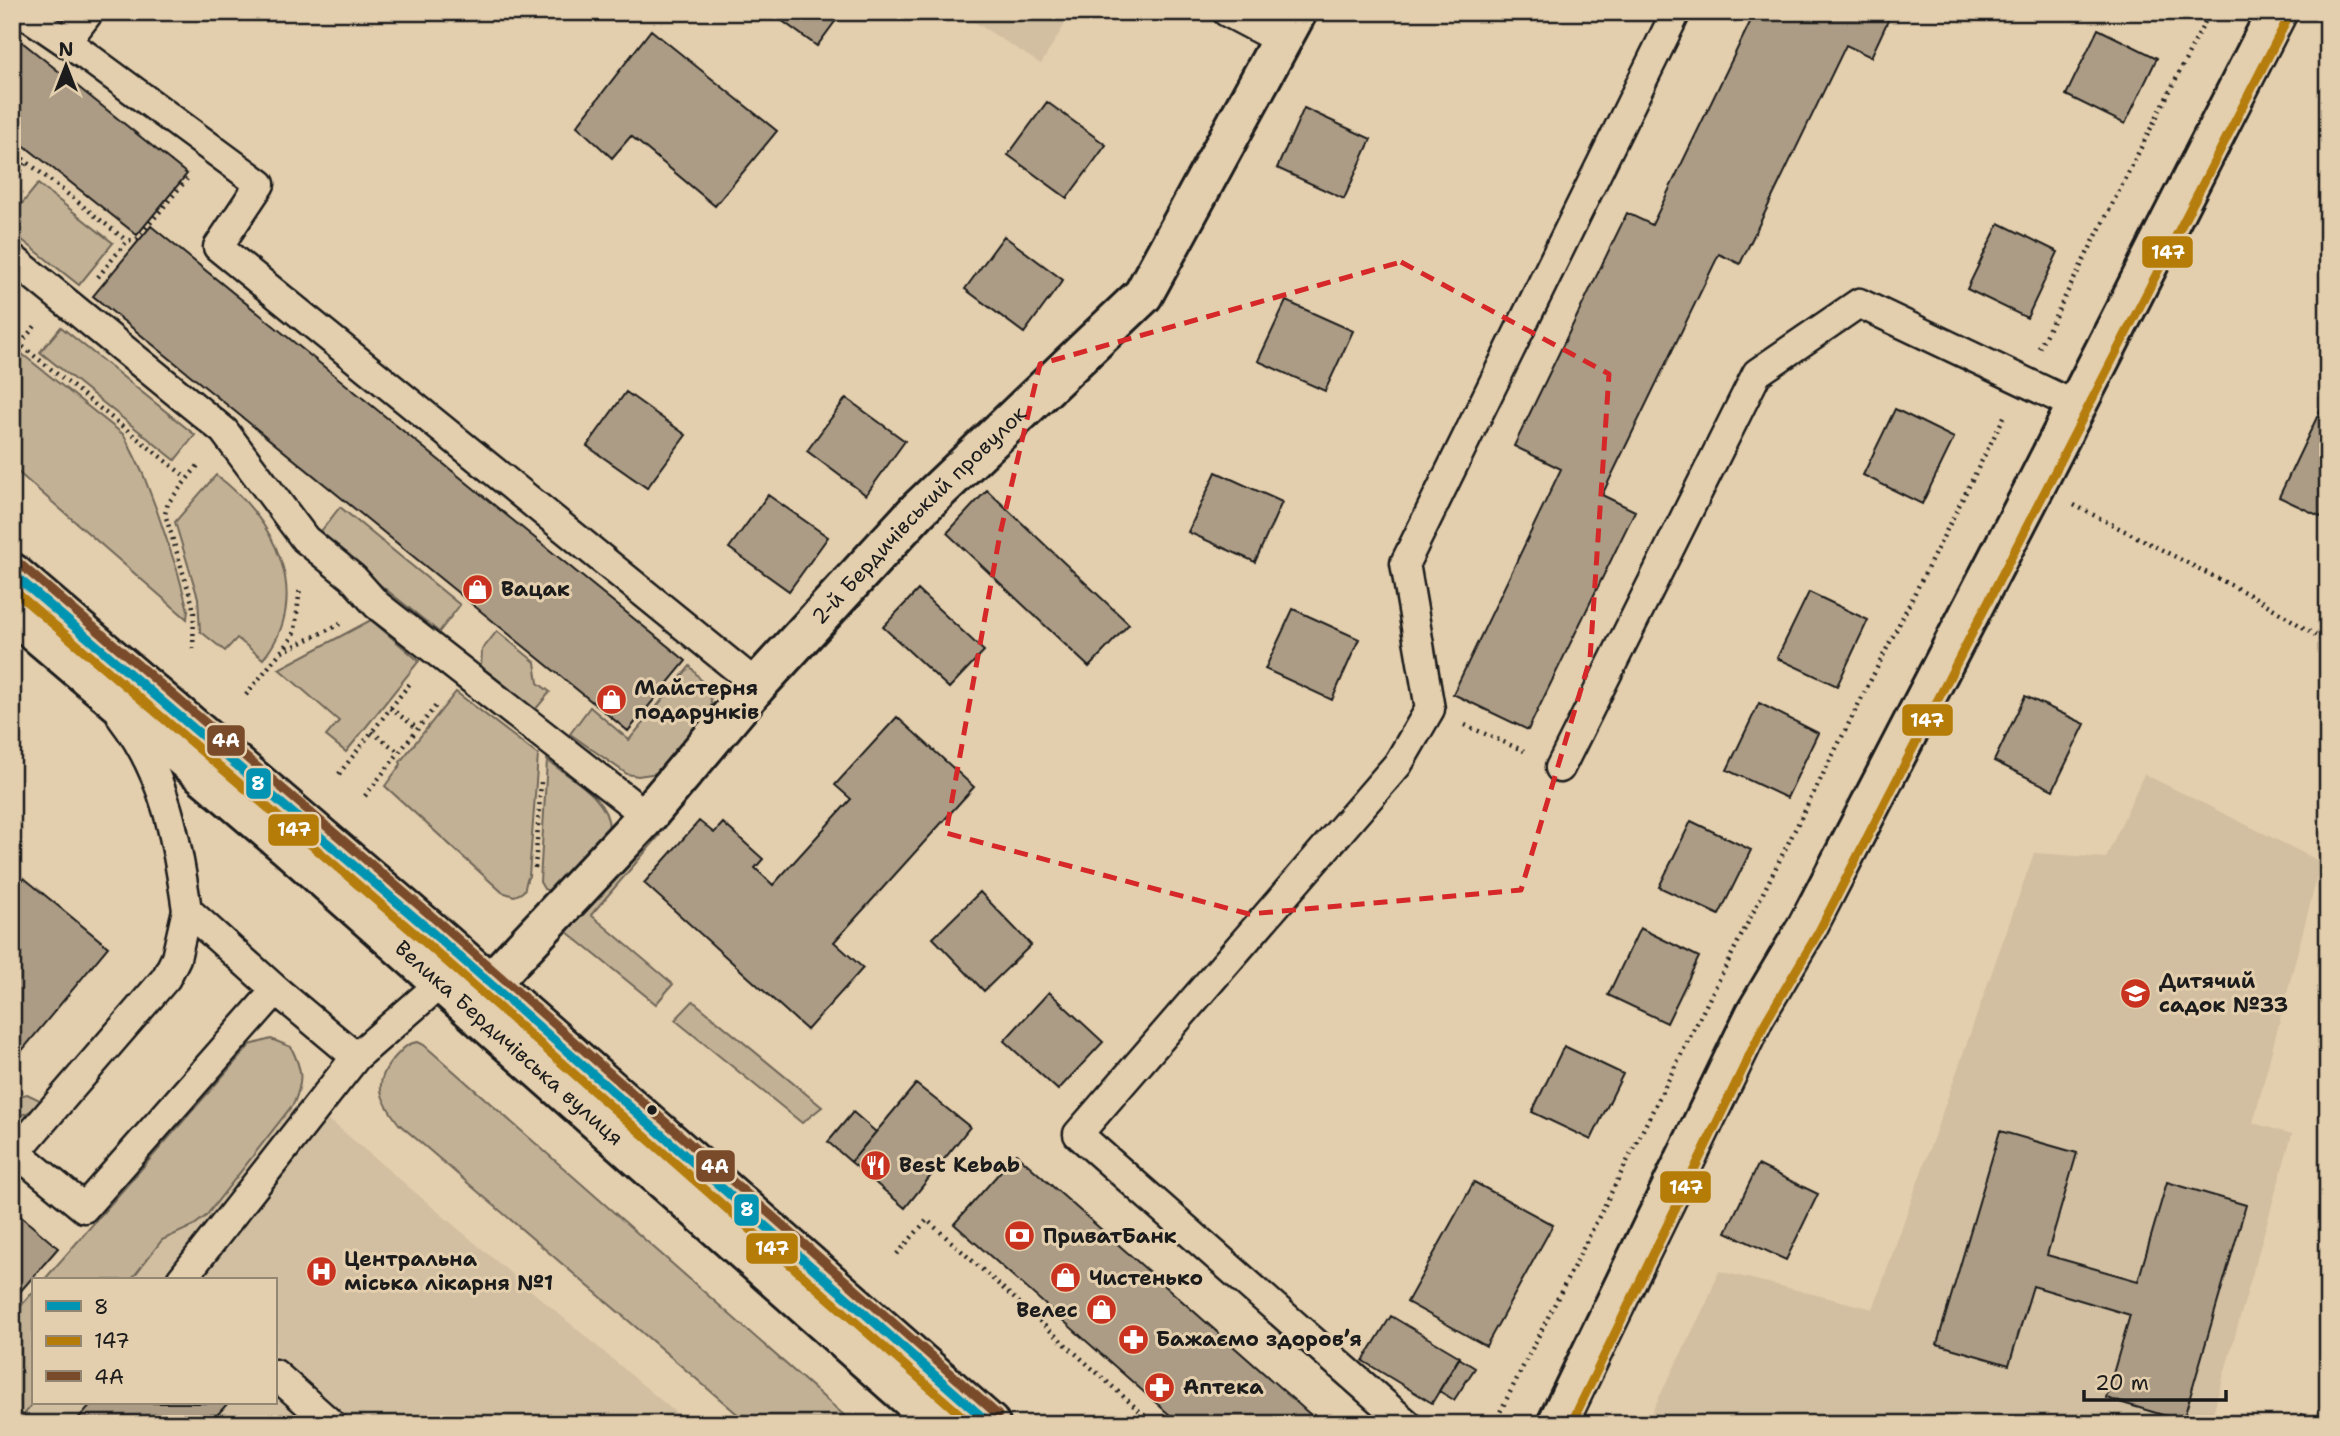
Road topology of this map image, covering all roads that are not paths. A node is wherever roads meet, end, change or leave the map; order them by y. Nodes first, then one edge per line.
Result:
1 (22, 12) edge
2 (89, 12) edge
3 (1227, 12) edge
4 (1676, 12) edge
5 (2277, 12) edge
6 (1289, 27) edge
7 (66, 42) junction
8 (12, 258) edge
9 (2076, 406) junction
10 (12, 573) edge
11 (12, 612) edge
12 (84, 673) junction
13 (757, 685) junction
14 (1560, 768) road end
15 (647, 816) junction
16 (187, 910) junction
17 (442, 982) junction
18 (490, 984) junction
19 (276, 990) junction
20 (356, 1057) junction
21 (14, 1151) edge
22 (183, 1278) edge
23 (276, 1375) edge
24 (331, 1424) edge
25 (939, 1424) edge
26 (990, 1424) edge
27 (1407, 1424) edge
28 (1557, 1424) edge

1 - 7 lane
2 - 7 lane
3 - 6 lane
4 - 27 lane
5 - 9 main road
6 - 13 main road, 2-й Бердичівський провулок
7 - 13 lane
8 - 15 lane
9 - 14 lane
9 - 28 main road
10 - 18 main road, Велика Бердичівська вулиця
11 - 12 main road, Велика Бердичівська вулиця
12 - 16 lane
12 - 17 main road, Велика Бердичівська вулиця
13 - 15 main road, 2-й Бердичівський провулок
15 - 18 main road, 2-й Бердичівський провулок
16 - 19 lane
16 - 21 lane
17 - 20 lane
17 - 25 main road, Велика Бердичівська вулиця
18 - 26 main road, Велика Бердичівська вулиця
19 - 20 lane
19 - 21 lane
20 - 22 lane
23 - 24 lane

